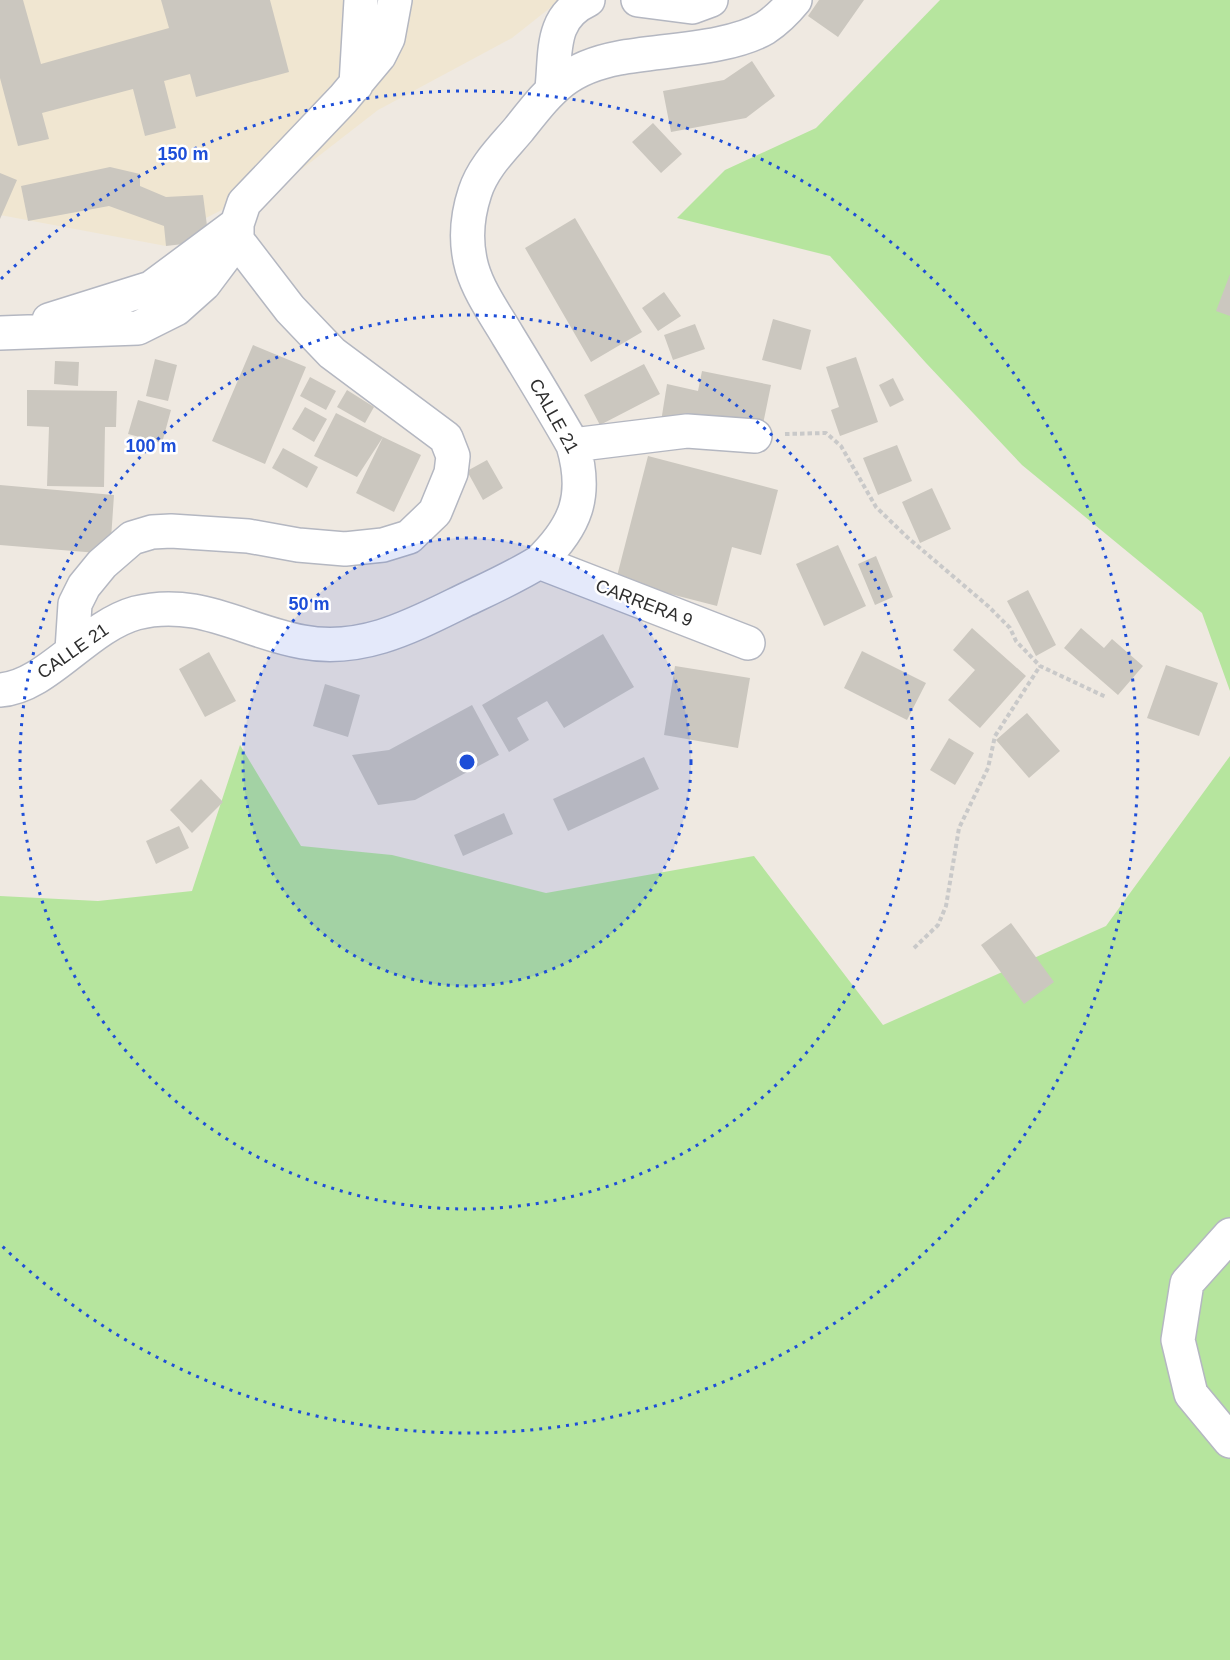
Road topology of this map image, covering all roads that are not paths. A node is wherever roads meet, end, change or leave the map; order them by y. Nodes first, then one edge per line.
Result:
1 (361, 0) edge
2 (395, 0) edge
3 (588, 0) edge
4 (638, 0) edge
5 (711, 0) edge
6 (795, 0) edge
7 (356, 86) junction
8 (552, 88) junction
9 (237, 232) junction
10 (4, 333) edge
11 (755, 436) road end
12 (573, 445) junction
13 (539, 562) junction
14 (748, 643) dead end
15 (72, 650) junction
16 (0, 690) edge
17 (1230, 1235) edge
18 (1230, 1441) edge

1 - 7 street
2 - 7 street
3 - 8 street
4 - 5 street
6 - 8 street, CALLE 21
7 - 9 street
8 - 12 street, CALLE 21
9 - 10 street
9 - 15 street
11 - 12 street
12 - 13 street, CALLE 21
13 - 14 street, CARRERA 9
13 - 15 street, CALLE 21
15 - 16 street, CALLE 21
17 - 18 street

